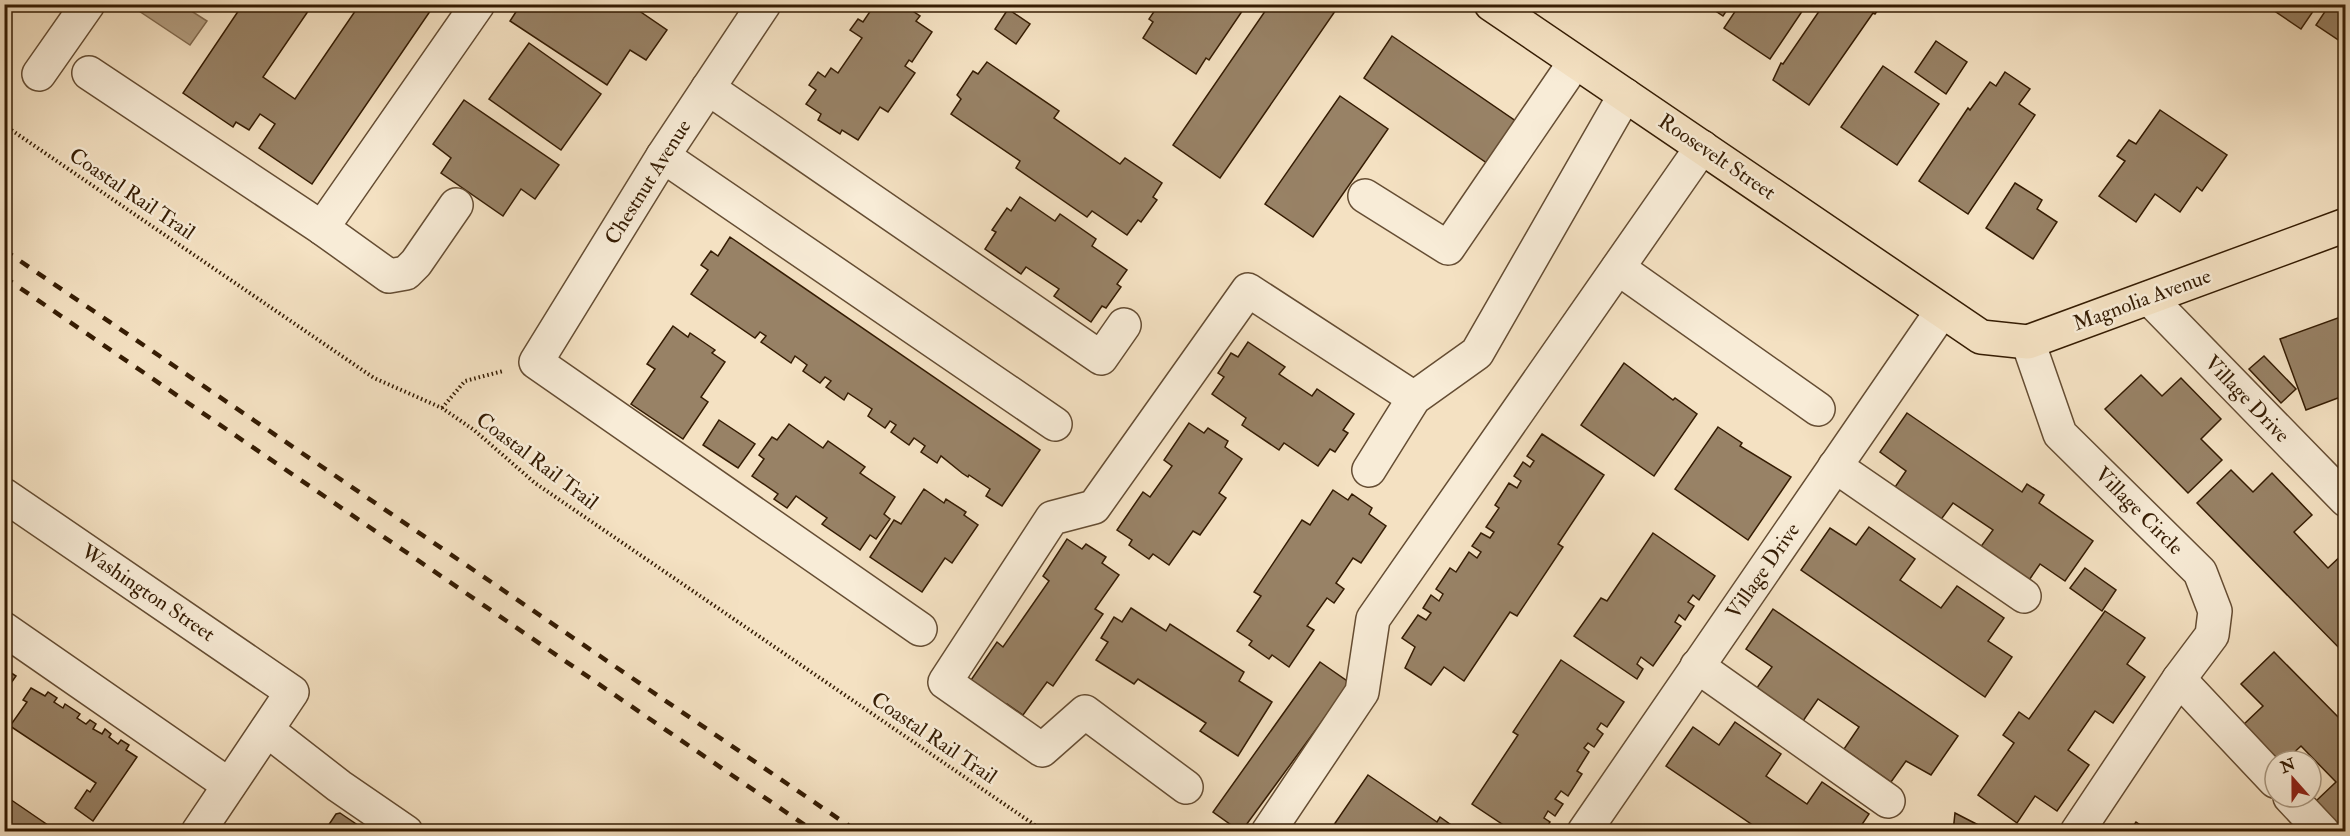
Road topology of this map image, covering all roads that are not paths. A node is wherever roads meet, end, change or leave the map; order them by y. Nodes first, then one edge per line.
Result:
1 (88, 4) edge
2 (478, 4) edge
3 (764, 4) edge
4 (1491, 4) edge
5 (1575, 62) junction
6 (89, 73) dead end
7 (39, 74) dead end
8 (708, 88) junction
9 (1624, 95) junction
10 (1702, 147) junction
11 (663, 156) junction
12 (1365, 196) dead end
13 (456, 205) dead end
14 (2346, 225) edge
15 (322, 228) junction
16 (1618, 268) junction
17 (2149, 298) junction
18 (1942, 311) junction
19 (1124, 325) dead end
20 (2028, 342) junction
21 (1414, 398) junction
22 (1818, 409) dead end
23 (1055, 424) dead end
24 (1835, 466) junction
25 (1369, 470) dead end
26 (4, 495) edge
27 (2346, 500) edge
28 (2024, 596) dead end
29 (4, 629) edge
30 (920, 629) dead end
31 (1697, 666) junction
32 (2179, 680) junction
33 (267, 730) junction
34 (2263, 768) edge
35 (229, 785) junction
36 (1186, 787) dead end
37 (1888, 801) dead end
38 (2302, 809) edge
39 (198, 831) edge
40 (405, 831) edge
41 (1268, 831) edge
42 (1584, 831) edge
43 (2076, 831) edge
44 (2323, 831) edge

1 - 7 street
2 - 15 street
3 - 8 street, Chestnut Avenue
4 - 5 main road, Roosevelt Street
5 - 9 main road, Roosevelt Street
5 - 12 street
6 - 15 street
8 - 11 street, Chestnut Avenue
8 - 19 street
9 - 10 main road, Roosevelt Street
9 - 21 street
10 - 16 street
10 - 18 main road, Roosevelt Street
11 - 23 street
11 - 30 street, Chestnut Avenue
13 - 15 street
14 - 17 main road, Magnolia Avenue
16 - 22 street
16 - 41 street
17 - 20 main road, Magnolia Avenue
17 - 27 street, Village Drive
18 - 20 main road, Magnolia Avenue
18 - 24 street, Village Drive
20 - 32 street, Village Circle
21 - 25 street
21 - 36 street
24 - 28 street
24 - 31 street, Village Drive
26 - 33 street, Washington Street
29 - 35 street
31 - 37 street
31 - 42 street, Village Drive
32 - 34 street
32 - 43 street, Village Circle
33 - 35 street
33 - 40 street
35 - 39 street
38 - 44 street

